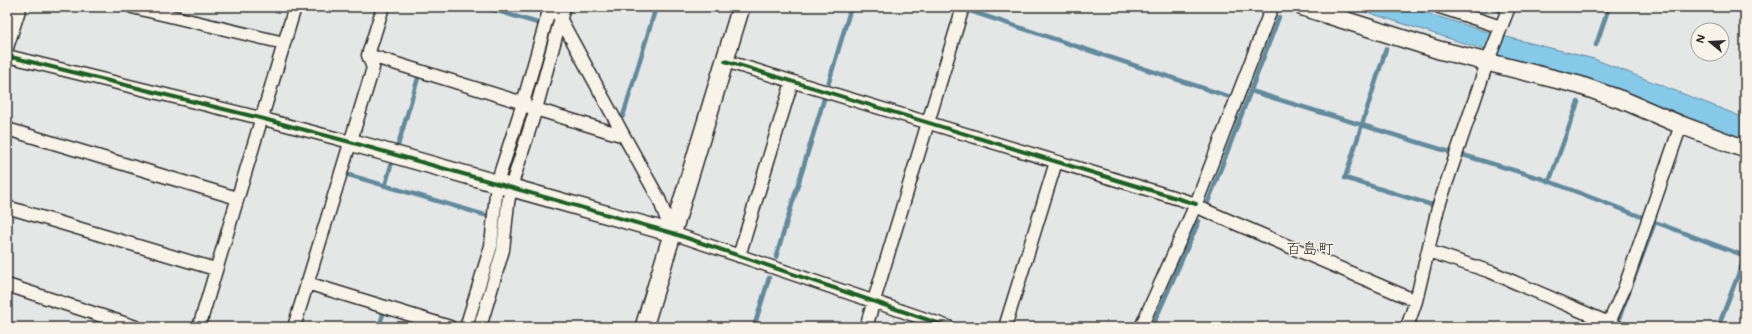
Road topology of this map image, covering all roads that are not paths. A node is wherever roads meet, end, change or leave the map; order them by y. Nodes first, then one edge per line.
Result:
1 (20, 7) edge
2 (132, 7) edge
3 (295, 7) edge
4 (383, 7) edge
5 (550, 7) edge
6 (554, 7) edge
7 (741, 7) edge
8 (963, 7) edge
9 (1272, 7) edge
10 (1303, 7) edge
11 (1440, 7) edge
12 (1509, 7) edge
13 (563, 13) edge
14 (1500, 30) junction
15 (284, 43) junction
16 (7, 48) edge
17 (368, 55) junction
18 (7, 56) edge
19 (1489, 60) junction
20 (725, 61) junction
21 (792, 82) junction
22 (528, 106) junction
23 (260, 118) junction
24 (928, 123) junction
25 (1681, 125) junction
26 (7, 129) edge
27 (624, 136) junction
28 (350, 142) junction
29 (1745, 149) edge
30 (1056, 162) junction
31 (504, 185) junction
32 (237, 198) junction
33 (1195, 205) junction
34 (7, 207) edge
35 (672, 233) junction
36 (1428, 251) junction
37 (739, 256) junction
38 (216, 270) junction
39 (307, 284) junction
40 (7, 285) edge
41 (1416, 301) junction
42 (874, 302) junction
43 (1611, 326) edge
44 (136, 327) edge
45 (198, 327) edge
46 (294, 327) edge
47 (450, 327) edge
48 (466, 327) edge
49 (480, 327) edge
50 (644, 327) edge
51 (866, 327) edge
52 (949, 327) edge
53 (1005, 327) edge
54 (1141, 327) edge
55 (1406, 327) edge

1 - 16 street
2 - 15 street
3 - 15 street
4 - 17 street
5 - 22 street
6 - 13 street
7 - 20 street
8 - 24 street
9 - 33 street
10 - 19 street
11 - 14 street
12 - 14 street
13 - 22 street
13 - 27 street
14 - 19 street
15 - 23 street
17 - 22 street
17 - 28 street
18 - 23 street
19 - 25 street
19 - 36 street
20 - 21 street
20 - 35 street
21 - 24 street
21 - 37 street
22 - 27 street
22 - 31 street
23 - 28 street
23 - 32 street
24 - 30 street
24 - 42 street
25 - 29 street
25 - 43 street
26 - 32 street
27 - 35 street
28 - 31 street
28 - 39 street
30 - 33 street
30 - 53 street
31 - 35 street
31 - 48 street
31 - 49 street
32 - 38 street
33 - 41 street
33 - 54 street
34 - 38 street
35 - 37 street
35 - 50 street
36 - 41 street
36 - 43 street
37 - 42 street
38 - 45 street
39 - 46 street
39 - 47 street
40 - 44 street
41 - 55 street
42 - 51 street
42 - 52 street

